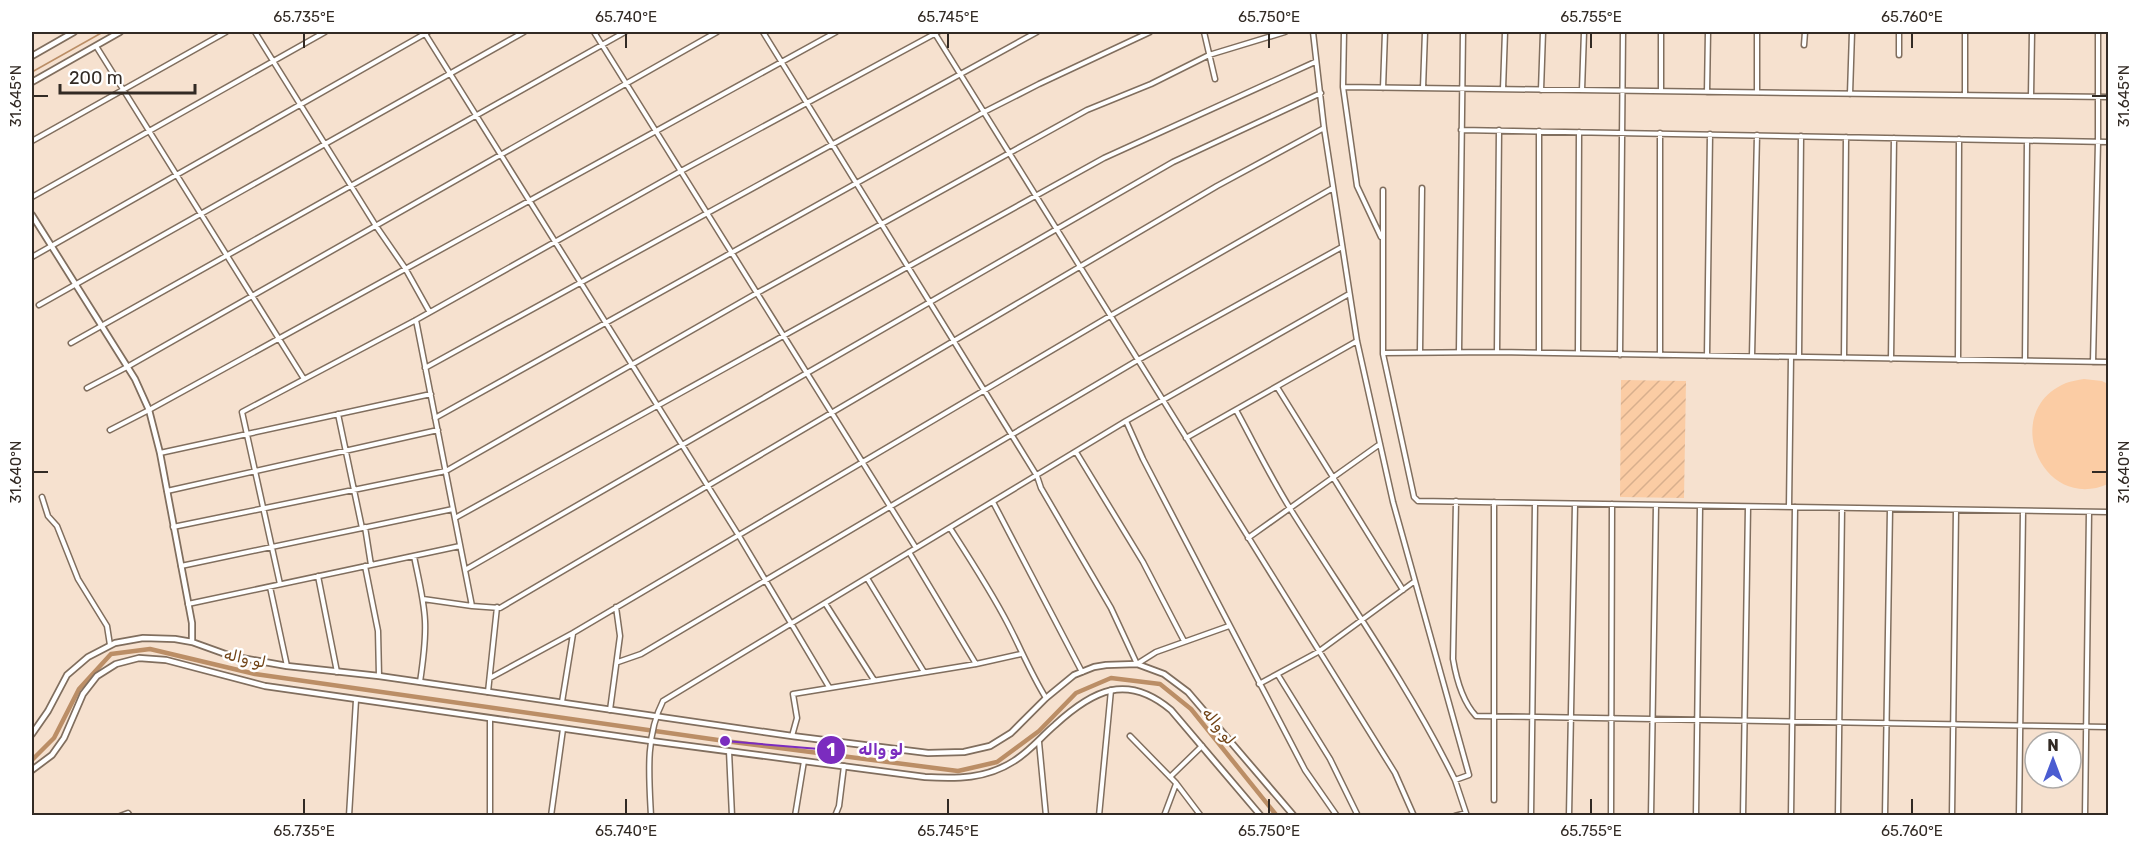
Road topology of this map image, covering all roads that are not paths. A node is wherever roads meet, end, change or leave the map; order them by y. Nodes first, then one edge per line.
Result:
1 (74, 32) edge
2 (120, 32) edge
3 (226, 32) edge
4 (255, 32) edge
5 (325, 32) edge
6 (426, 32) edge
7 (525, 32) edge
8 (594, 32) edge
9 (625, 32) edge
10 (717, 32) edge
11 (763, 32) edge
12 (836, 32) edge
13 (936, 32) edge
14 (1037, 32) edge
15 (1150, 32) edge
16 (1204, 32) edge
17 (1285, 32) edge
18 (1313, 32) edge
19 (1344, 32) edge
20 (1384, 32) edge
21 (1425, 32) edge
22 (1463, 32) edge
23 (1504, 32) edge
24 (1543, 32) edge
25 (1584, 32) edge
26 (1623, 32) edge
27 (1661, 32) edge
28 (1708, 32) edge
29 (1757, 32) edge
30 (1805, 32) edge
31 (1852, 32) edge
32 (1899, 32) edge
33 (1965, 32) edge
34 (2032, 32) edge
35 (2098, 32) edge
36 (602, 44) junction
37 (1804, 45) dead end
38 (96, 46) junction
39 (1209, 55) junction
40 (1899, 55) dead end
41 (32, 56) edge
42 (273, 61) junction
43 (782, 62) junction
44 (1315, 62) junction
45 (960, 72) junction
46 (450, 74) junction
47 (1215, 79) dead end
48 (32, 82) edge
49 (626, 84) junction
50 (1343, 87) junction
51 (1383, 88) junction
52 (1424, 88) junction
53 (1461, 89) junction
54 (1503, 89) junction
55 (123, 90) junction
56 (1541, 90) junction
57 (1582, 90) junction
58 (1622, 91) junction
59 (1661, 91) junction
60 (1707, 92) junction
61 (1757, 92) junction
62 (1321, 93) junction
63 (1850, 94) junction
64 (1965, 95) junction
65 (2031, 96) junction
66 (2098, 97) junction
67 (2109, 97) edge
68 (807, 102) junction
69 (300, 104) junction
70 (984, 112) junction
71 (475, 115) junction
72 (1324, 128) junction
73 (1461, 130) junction
74 (1499, 130) junction
75 (148, 131) junction
76 (656, 131) junction
77 (1539, 131) junction
78 (1579, 132) junction
79 (1621, 133) junction
80 (1660, 134) junction
81 (1710, 134) junction
82 (1757, 135) junction
83 (1801, 136) junction
84 (1846, 137) junction
85 (1894, 138) junction
86 (1959, 139) junction
87 (32, 141) edge
88 (2027, 141) junction
89 (2098, 142) junction
90 (2109, 142) edge
91 (325, 144) junction
92 (833, 144) junction
93 (1010, 153) junction
94 (500, 156) junction
95 (681, 171) junction
96 (176, 175) junction
97 (857, 182) junction
98 (351, 185) junction
99 (1333, 188) junction
100 (1422, 188) dead end
101 (1383, 190) dead end
102 (1035, 195) junction
103 (32, 197) edge
104 (528, 201) junction
105 (707, 213) junction
106 (200, 214) junction
107 (32, 215) edge
108 (882, 224) junction
109 (376, 226) junction
110 (1056, 229) junction
111 (1383, 240) junction
112 (554, 242) junction
113 (51, 246) junction
114 (1341, 247) junction
115 (732, 253) junction
116 (226, 255) junction
117 (32, 256) edge
118 (908, 266) junction
119 (1080, 267) junction
120 (405, 268) junction
121 (580, 283) junction
122 (75, 285) junction
123 (757, 293) junction
124 (1348, 294) junction
125 (252, 297) junction
126 (930, 301) junction
127 (39, 305) dead end
128 (429, 311) junction
129 (1110, 316) junction
130 (416, 320) junction
131 (605, 324) junction
132 (100, 326) junction
133 (783, 335) junction
134 (278, 338) junction
135 (954, 340) junction
136 (1357, 341) junction
137 (71, 343) dead end
138 (1420, 352) junction
139 (1459, 352) junction
140 (1497, 352) junction
141 (1383, 353) junction
142 (1539, 353) junction
143 (1578, 353) junction
144 (1620, 355) junction
145 (1660, 355) junction
146 (1707, 356) junction
147 (1752, 356) junction
148 (1791, 357) junction
149 (1799, 357) junction
150 (1844, 358) junction
151 (1891, 358) junction
152 (1138, 360) junction
153 (1958, 360) junction
154 (2025, 361) junction
155 (2092, 362) junction
156 (2109, 362) edge
157 (632, 364) junction
158 (127, 367) junction
159 (425, 368) junction
160 (806, 372) junction
161 (303, 379) junction
162 (1277, 387) junction
163 (87, 388) dead end
164 (986, 391) junction
165 (430, 394) junction
166 (1162, 400) junction
167 (656, 405) junction
168 (1236, 410) junction
169 (149, 411) junction
170 (831, 413) junction
171 (338, 414) junction
172 (435, 418) junction
173 (1126, 421) junction
174 (110, 430) dead end
175 (438, 430) junction
176 (247, 434) junction
177 (1012, 434) junction
178 (1186, 438) junction
179 (1380, 444) junction
180 (681, 445) junction
181 (346, 451) junction
182 (1077, 452) junction
183 (160, 453) junction
184 (862, 463) junction
185 (255, 471) junction
186 (446, 471) junction
187 (1037, 476) junction
188 (1332, 476) junction
189 (707, 486) junction
190 (354, 490) junction
191 (167, 491) junction
192 (42, 497) dead end
193 (1456, 501) junction
194 (993, 502) junction
195 (1494, 502) junction
196 (1535, 503) junction
197 (1575, 504) junction
198 (1612, 504) junction
199 (1656, 505) junction
200 (1700, 506) junction
201 (890, 507) junction
202 (1748, 507) junction
203 (1789, 507) junction
204 (1795, 507) junction
205 (1289, 508) junction
206 (1842, 508) junction
207 (263, 509) junction
208 (453, 509) junction
209 (1890, 509) junction
210 (1956, 510) junction
211 (2023, 511) junction
212 (2089, 512) junction
213 (2109, 512) edge
214 (455, 518) junction
215 (173, 527) junction
216 (364, 528) junction
217 (950, 528) junction
218 (739, 536) junction
219 (1248, 538) junction
220 (460, 546) junction
221 (272, 547) junction
222 (916, 548) junction
223 (909, 552) junction
224 (414, 556) junction
225 (371, 565) junction
226 (180, 566) junction
227 (365, 566) junction
228 (465, 570) junction
229 (318, 576) junction
230 (867, 578) junction
231 (766, 581) junction
232 (1415, 581) junction
233 (280, 584) junction
234 (270, 587) junction
235 (1403, 591) junction
236 (423, 599) junction
237 (825, 603) junction
238 (188, 604) junction
239 (472, 606) junction
240 (497, 607) junction
241 (616, 607) junction
242 (1362, 619) junction
243 (792, 621) junction
244 (1229, 626) junction
245 (573, 633) junction
246 (1184, 641) junction
247 (192, 642) junction
248 (110, 645) junction
249 (1318, 652) junction
250 (1021, 654) junction
251 (618, 662) junction
252 (976, 664) junction
253 (1137, 664) junction
254 (286, 666) junction
255 (338, 672) junction
256 (925, 672) junction
257 (1082, 672) junction
258 (1278, 675) junction
259 (379, 676) junction
260 (490, 678) junction
261 (874, 680) junction
262 (420, 682) junction
263 (1259, 684) junction
264 (829, 687) junction
265 (1111, 690) junction
266 (488, 692) junction
267 (1046, 698) junction
268 (356, 700) junction
269 (562, 702) junction
270 (610, 710) junction
271 (1494, 717) junction
272 (1532, 717) junction
273 (490, 718) junction
274 (654, 718) junction
275 (1571, 718) junction
276 (1612, 719) junction
277 (1652, 719) junction
278 (1698, 720) junction
279 (1745, 721) junction
280 (1793, 722) junction
281 (1840, 722) junction
282 (1887, 723) junction
283 (1954, 724) junction
284 (2020, 725) junction
285 (2086, 726) junction
286 (2109, 727) edge
287 (562, 729) junction
288 (32, 734) edge
289 (792, 736) junction
290 (1130, 736) dead end
291 (651, 739) junction
292 (1039, 742) junction
293 (1202, 746) junction
294 (729, 751) junction
295 (804, 761) junction
296 (844, 766) junction
297 (32, 770) edge
298 (1170, 777) junction
299 (1455, 780) junction
300 (1176, 783) junction
301 (1494, 800) dead end
302 (120, 816) edge
303 (130, 816) edge
304 (349, 816) edge
305 (490, 816) edge
306 (551, 816) edge
307 (651, 816) edge
308 (732, 816) edge
309 (795, 816) edge
310 (835, 816) edge
311 (1046, 816) edge
312 (1099, 816) edge
313 (1164, 816) edge
314 (1202, 816) edge
315 (1261, 816) edge
316 (1294, 816) edge
317 (1337, 816) edge
318 (1358, 816) edge
319 (1414, 816) edge
320 (1455, 816) edge
321 (1531, 816) edge
322 (1569, 816) edge
323 (1611, 816) edge
324 (1651, 816) edge
325 (1696, 816) edge
326 (1743, 816) edge
327 (1791, 816) edge
328 (1838, 816) edge
329 (1885, 816) edge
330 (1952, 816) edge
331 (2019, 816) edge
332 (2085, 816) edge

1 - 41 street
2 - 38 street
3 - 55 street
4 - 42 street
5 - 42 street
6 - 46 street
6 - 69 street
7 - 46 street
8 - 36 street
9 - 36 street
10 - 49 street
11 - 43 street
12 - 43 street
13 - 45 street
13 - 68 street
14 - 45 street
15 - 70 street
16 - 39 street
17 - 39 street
18 - 44 street
19 - 50 street
20 - 51 street
21 - 52 street
22 - 53 street
23 - 54 street
24 - 56 street
25 - 57 street
26 - 58 street
27 - 59 street
28 - 60 street
29 - 61 street
30 - 37 street
31 - 63 street
32 - 40 street
33 - 64 street
34 - 65 street
35 - 66 street
36 - 49 street
36 - 71 street
38 - 48 street
38 - 55 street
39 - 47 street
39 - 93 street
42 - 69 street
42 - 75 street
43 - 68 street
43 - 76 street
44 - 62 street
44 - 102 street
45 - 70 street
45 - 92 street
46 - 71 street
46 - 91 street
49 - 76 street
49 - 94 street
50 - 51 street
50 - 111 street
51 - 52 street
52 - 53 street
53 - 54 street
53 - 73 street
54 - 56 street
55 - 75 street
55 - 87 street
56 - 57 street
57 - 58 street
58 - 59 street
58 - 79 street
59 - 60 street
60 - 61 street
61 - 63 street
62 - 72 street
62 - 110 street
63 - 64 street
64 - 65 street
65 - 66 street
66 - 67 street
66 - 89 street
68 - 92 street
68 - 95 street
69 - 91 street
69 - 96 street
70 - 93 street
70 - 97 street
71 - 94 street
71 - 98 street
72 - 99 street
72 - 119 street
73 - 74 street
73 - 139 street
74 - 77 street
74 - 140 street
75 - 96 street
75 - 103 street
76 - 95 street
76 - 104 street
77 - 78 street
77 - 142 street
78 - 79 street
78 - 143 street
79 - 80 street
79 - 144 street
80 - 81 street
80 - 145 street
81 - 82 street
81 - 146 street
82 - 83 street
82 - 147 street
83 - 84 street
83 - 149 street
84 - 85 street
84 - 150 street
85 - 86 street
85 - 151 street
86 - 88 street
86 - 153 street
88 - 89 street
88 - 154 street
89 - 90 street
89 - 155 street
91 - 98 street
91 - 106 street
92 - 97 street
92 - 105 street
93 - 102 street
93 - 108 street
94 - 104 street
94 - 109 street
95 - 105 street
95 - 112 street
96 - 106 street
96 - 113 street
97 - 108 street
97 - 115 street
98 - 109 street
98 - 116 street
99 - 114 street
99 - 129 street
100 - 138 street
101 - 111 street
102 - 110 street
102 - 118 street
104 - 112 street
104 - 120 street
105 - 115 street
105 - 121 street
106 - 116 street
106 - 122 street
107 - 113 street
108 - 118 street
108 - 123 street
109 - 120 street
109 - 125 street
110 - 119 street
110 - 126 street
111 - 141 street
112 - 121 street
112 - 128 street
113 - 117 street
113 - 122 street
114 - 124 street
114 - 152 street
115 - 123 street
115 - 131 street
116 - 125 street
116 - 132 street
118 - 126 street
118 - 133 street
119 - 129 street
119 - 135 street
120 - 128 street
120 - 134 street
121 - 131 street
121 - 159 street
122 - 127 street
122 - 132 street
123 - 133 street
123 - 157 street
124 - 136 street
124 - 166 street
125 - 134 street
125 - 158 street
126 - 135 street
126 - 160 street
128 - 130 street
129 - 152 street
129 - 164 street
130 - 159 street
130 - 161 street
131 - 157 street
131 - 172 street
132 - 137 street
132 - 158 street
133 - 160 street
133 - 167 street
134 - 161 street
134 - 169 street
135 - 164 street
135 - 170 street
136 - 162 street
136 - 179 street
138 - 139 street
138 - 141 street
139 - 140 street
140 - 142 street
141 - 193 street
142 - 143 street
143 - 144 street
144 - 145 street
145 - 146 street
146 - 147 street
147 - 148 street
148 - 149 street
148 - 203 street
149 - 150 street
150 - 151 street
151 - 153 street
152 - 166 street
152 - 177 street
153 - 154 street
154 - 155 street
155 - 156 street
157 - 167 street
157 - 186 street
158 - 163 street
158 - 169 street
159 - 165 street
160 - 170 street
160 - 180 street
161 - 176 street
162 - 168 street
162 - 188 street
164 - 177 street
164 - 184 street
165 - 171 street
165 - 172 street
166 - 173 street
166 - 178 street
167 - 180 street
167 - 214 street
168 - 178 street
168 - 205 street
169 - 174 street
169 - 183 street
170 - 184 street
170 - 189 street
171 - 176 street
171 - 181 street
172 - 175 street
173 - 182 street
173 - 244 street
175 - 181 street
175 - 186 street
176 - 183 street
176 - 185 street
177 - 187 street
177 - 201 street
178 - 219 street
179 - 188 street
179 - 232 street
180 - 189 street
180 - 228 street
181 - 185 street
181 - 190 street
182 - 187 street
182 - 246 street
183 - 191 street
184 - 201 street
184 - 218 street
185 - 191 street
185 - 207 street
186 - 190 street
186 - 208 street
187 - 194 street
187 - 253 street
188 - 205 street
188 - 235 street
189 - 218 street
189 - 240 street
190 - 207 street
190 - 216 street
191 - 215 street
192 - 248 street
193 - 195 street
193 - 271 street
194 - 217 street
194 - 257 street
195 - 196 street
195 - 271 street
196 - 197 street
196 - 272 street
197 - 198 street
197 - 275 street
198 - 199 street
198 - 276 street
199 - 200 street
199 - 277 street
200 - 202 street
200 - 278 street
201 - 222 street
201 - 231 street
202 - 203 street
202 - 279 street
203 - 204 street
204 - 206 street
204 - 280 street
205 - 219 street
205 - 242 street
206 - 209 street
206 - 281 street
207 - 215 street
207 - 221 street
208 - 214 street
208 - 216 street
209 - 210 street
209 - 282 street
210 - 211 street
210 - 283 street
211 - 212 street
211 - 284 street
212 - 213 street
212 - 285 street
214 - 220 street
215 - 226 street
216 - 221 street
216 - 225 street
217 - 222 street
217 - 250 street
218 - 231 street
218 - 241 street
219 - 249 street
220 - 224 street
220 - 228 street
221 - 226 street
221 - 233 street
222 - 223 street
223 - 230 street
223 - 252 street
224 - 225 street
224 - 236 street
225 - 227 street
226 - 238 street
227 - 229 street
227 - 259 street
228 - 239 street
229 - 233 street
229 - 255 street
230 - 237 street
230 - 256 street
231 - 243 street
231 - 251 street
232 - 235 street
232 - 299 street
233 - 234 street
234 - 238 street
234 - 254 street
235 - 242 street
236 - 239 street
236 - 262 street
237 - 243 street
237 - 261 street
238 - 247 street
239 - 240 street
240 - 260 street
241 - 245 street
241 - 251 street
242 - 249 street
242 - 299 street
243 - 264 street
243 - 274 street
244 - 246 street
244 - 263 street
245 - 260 street
245 - 269 street
246 - 253 street
247 - 248 street
247 - 254 street
248 - 288 street
249 - 258 street
249 - 319 street
250 - 252 street
250 - 267 street
251 - 270 street
252 - 256 street
253 - 257 street
253 - 316 street
254 - 255 street
255 - 259 street
256 - 261 street
257 - 267 street
258 - 263 street
258 - 318 street
259 - 262 street
260 - 266 street
261 - 264 street
262 - 266 street
263 - 317 street
264 - 289 street
265 - 292 street
265 - 293 street
265 - 312 street
266 - 269 street
267 - 289 street
268 - 273 street
268 - 297 street
268 - 304 street
269 - 270 street
270 - 274 street
271 - 272 street
271 - 301 street
272 - 275 street
272 - 321 street
273 - 287 street
273 - 305 street
274 - 289 street
274 - 291 street
275 - 276 street
275 - 322 street
276 - 277 street
276 - 323 street
277 - 278 street
277 - 324 street
278 - 279 street
278 - 325 street
279 - 280 street
279 - 326 street
280 - 281 street
280 - 327 street
281 - 282 street
281 - 328 street
282 - 283 street
282 - 329 street
283 - 284 street
283 - 330 street
284 - 285 street
284 - 331 street
285 - 286 street
285 - 332 street
287 - 291 street
287 - 306 street
290 - 298 street
291 - 294 street
291 - 307 street
292 - 296 street
292 - 311 street
293 - 298 street
293 - 315 street
294 - 295 street
294 - 308 street
295 - 296 street
295 - 309 street
296 - 310 street
298 - 300 street
299 - 320 street
300 - 313 street
300 - 314 street
302 - 303 street

